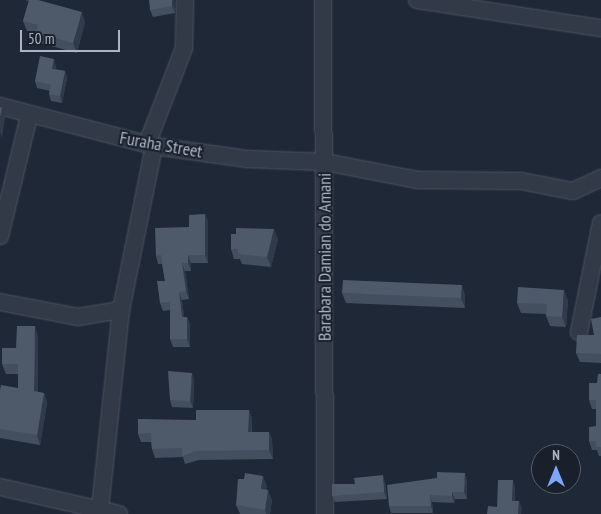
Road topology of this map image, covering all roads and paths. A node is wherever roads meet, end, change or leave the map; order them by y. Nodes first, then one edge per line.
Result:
1 (184, 0) edge
2 (323, 0) edge
3 (418, 0) edge
4 (601, 28) edge
5 (0, 106) edge
6 (29, 116) junction
7 (150, 145) junction
8 (325, 162) junction
9 (601, 178) edge
10 (601, 223) edge
11 (0, 236) edge
12 (0, 302) edge
13 (121, 310) junction
14 (579, 332) dead end
15 (0, 487) edge
16 (100, 509) junction
17 (119, 514) edge
18 (325, 514) edge

1 - 7 street
2 - 8 street, Barabara Damian do Amani
3 - 4 street
5 - 6 street, Furaha Street
6 - 7 street, Furaha Street
6 - 11 street
7 - 8 street, Furaha Street
7 - 13 street
8 - 9 street, Furaha Street
8 - 18 street, Barabara Damian do Amani
10 - 14 street
12 - 13 street
13 - 16 street
15 - 16 street
16 - 17 street

